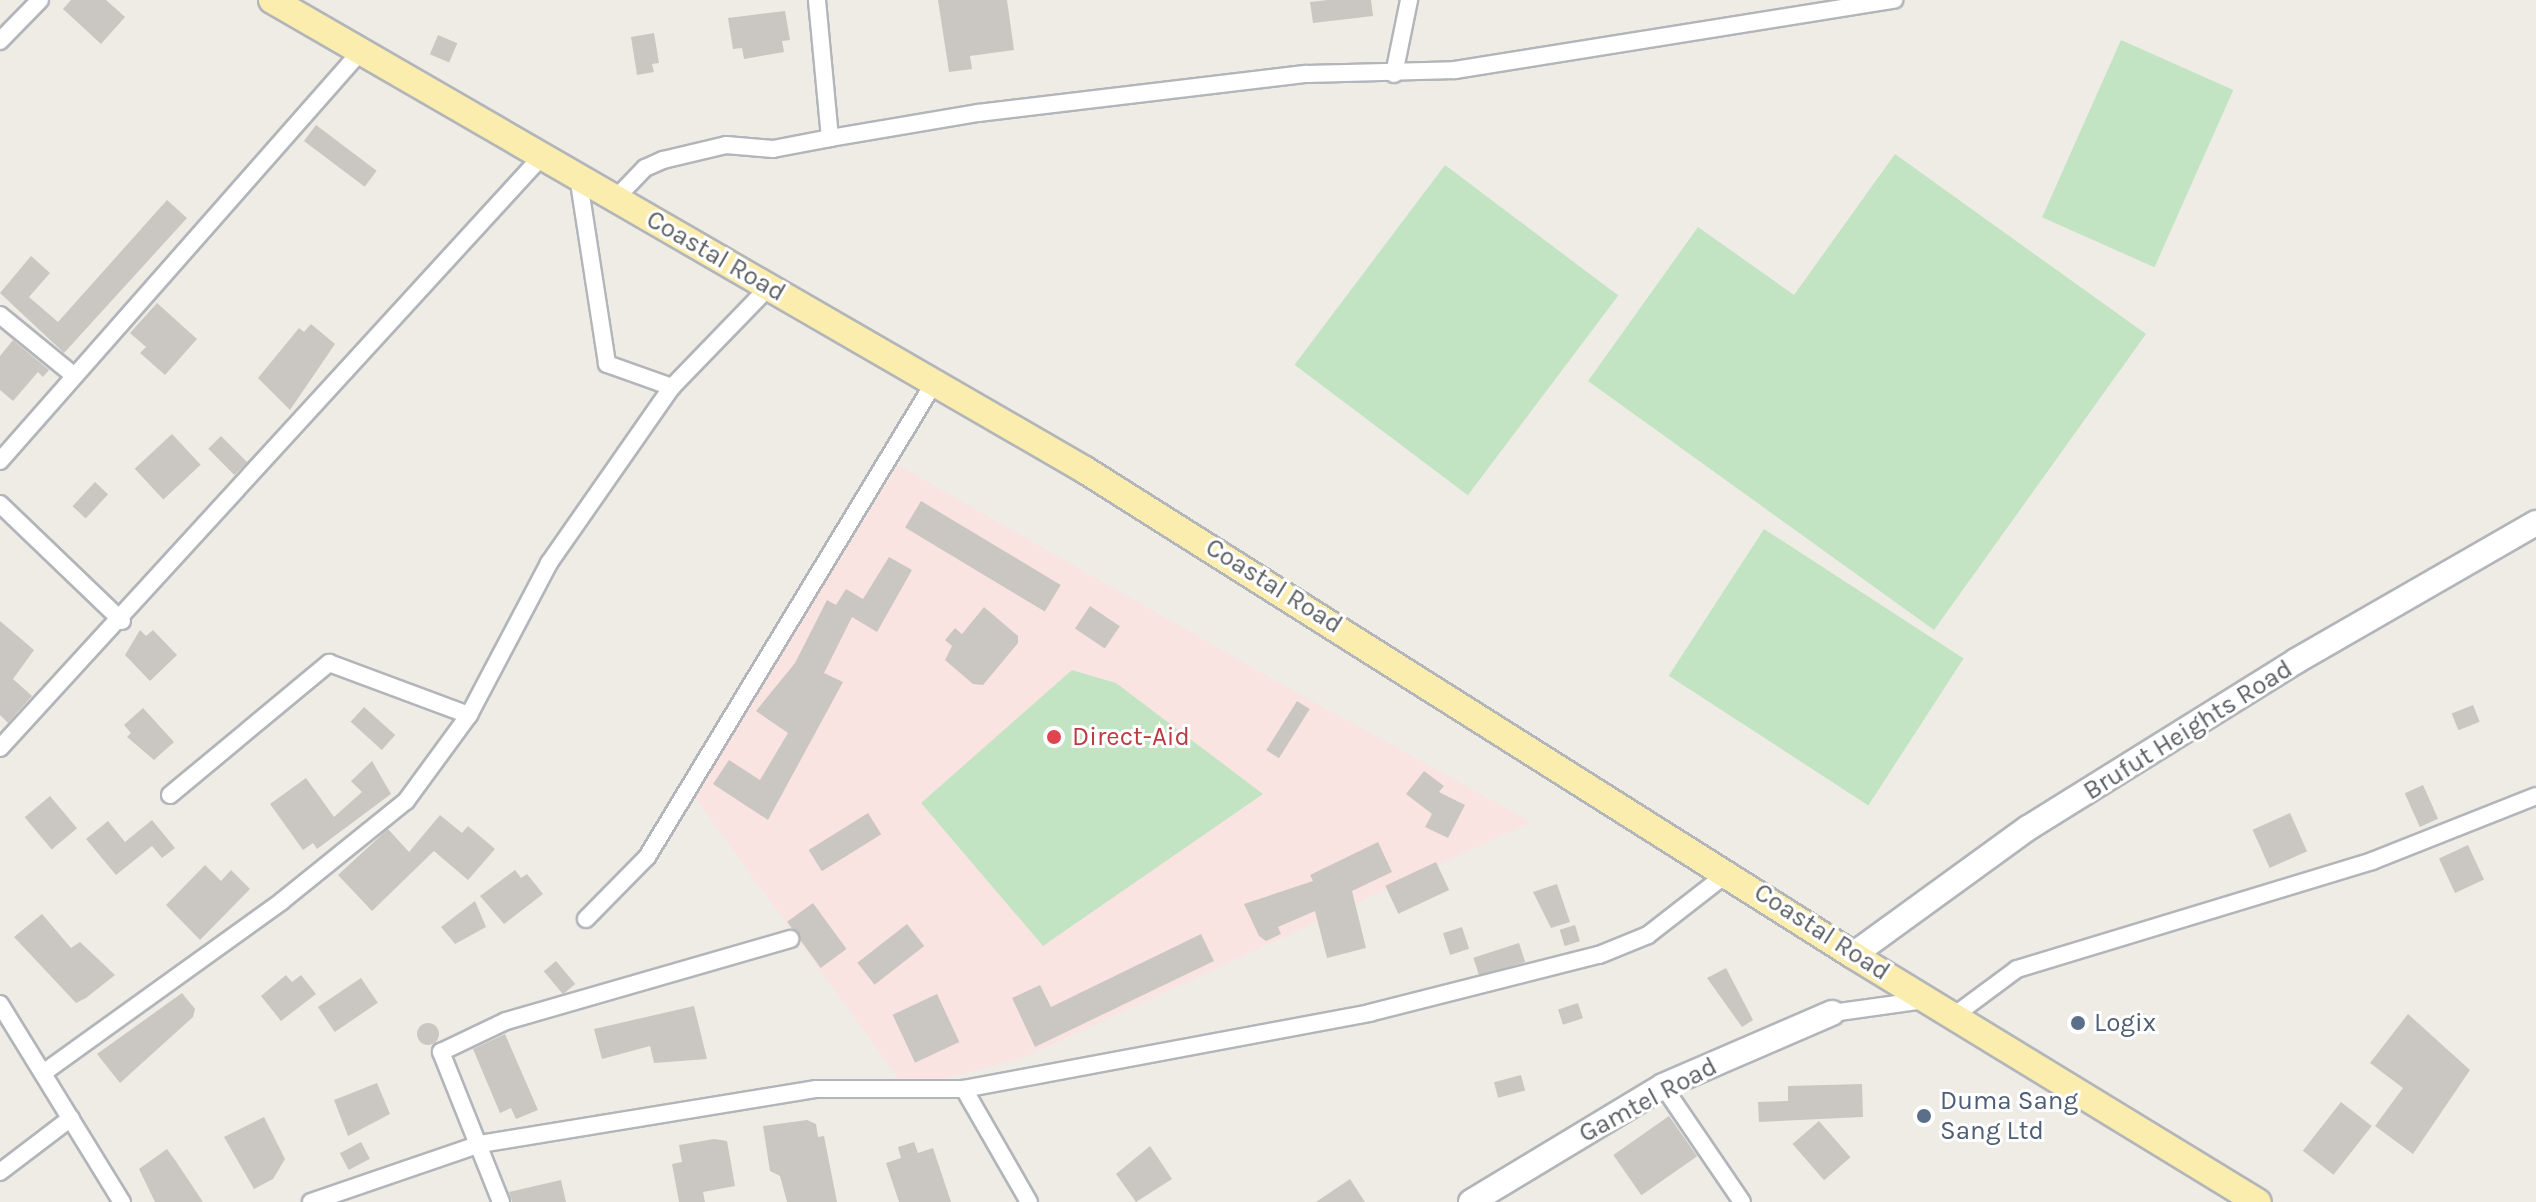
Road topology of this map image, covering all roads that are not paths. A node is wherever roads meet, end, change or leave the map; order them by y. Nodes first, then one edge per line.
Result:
1 (40, 0) edge
2 (817, 0) edge
3 (1409, 0) edge
4 (1894, 0) edge
5 (283, 3) edge
6 (0, 41) edge
7 (361, 51) junction
8 (1394, 74) junction
9 (830, 138) junction
10 (542, 156) junction
11 (578, 176) junction
12 (616, 198) junction
13 (769, 287) junction
14 (0, 315) edge
15 (72, 374) junction
16 (934, 383) junction
17 (672, 387) junction
18 (0, 461) edge
19 (0, 504) edge
20 (2533, 532) edge
21 (122, 621) junction
22 (469, 715) junction
23 (0, 748) edge
24 (170, 795) dead end
25 (2536, 796) edge
26 (1729, 872) junction
27 (586, 919) dead end
28 (790, 939) dead end
29 (1853, 955) junction
30 (1929, 1000) junction
31 (0, 1004) edge
32 (1832, 1013) joint
33 (1955, 1015) junction
34 (43, 1073) junction
35 (1663, 1086) junction
36 (964, 1089) junction
37 (71, 1118) junction
38 (480, 1144) junction
39 (0, 1172) edge
40 (122, 1202) edge
41 (311, 1202) edge
42 (501, 1202) edge
43 (1029, 1202) edge
44 (1471, 1202) edge
45 (1742, 1202) edge
46 (2257, 1202) edge

1 - 6 street
2 - 9 street
3 - 8 street
4 - 8 street
5 - 7 main road, Coastal Road
7 - 10 main road, Coastal Road
7 - 15 street
8 - 9 street
9 - 12 street
10 - 11 main road, Coastal Road
10 - 21 street
11 - 12 main road, Coastal Road
11 - 17 street
12 - 13 main road, Coastal Road
13 - 16 main road, Coastal Road
13 - 17 street
14 - 15 street
15 - 18 street
16 - 26 main road, Coastal Road
16 - 27 street
17 - 22 street
19 - 21 street
20 - 29 street, Brufut Heights Road
21 - 23 street
22 - 24 street
22 - 34 street
25 - 33 street
26 - 29 main road, Coastal Road
26 - 36 street
28 - 38 street
29 - 30 main road, Coastal Road
30 - 32 street
30 - 33 main road, Coastal Road
31 - 34 street
32 - 35 street, Gamtel Road
33 - 46 main road, Coastal Road
34 - 37 street
35 - 44 street, Gamtel Road
35 - 45 street
36 - 38 street
36 - 43 street
37 - 39 street
37 - 40 street
38 - 41 street
38 - 42 street

